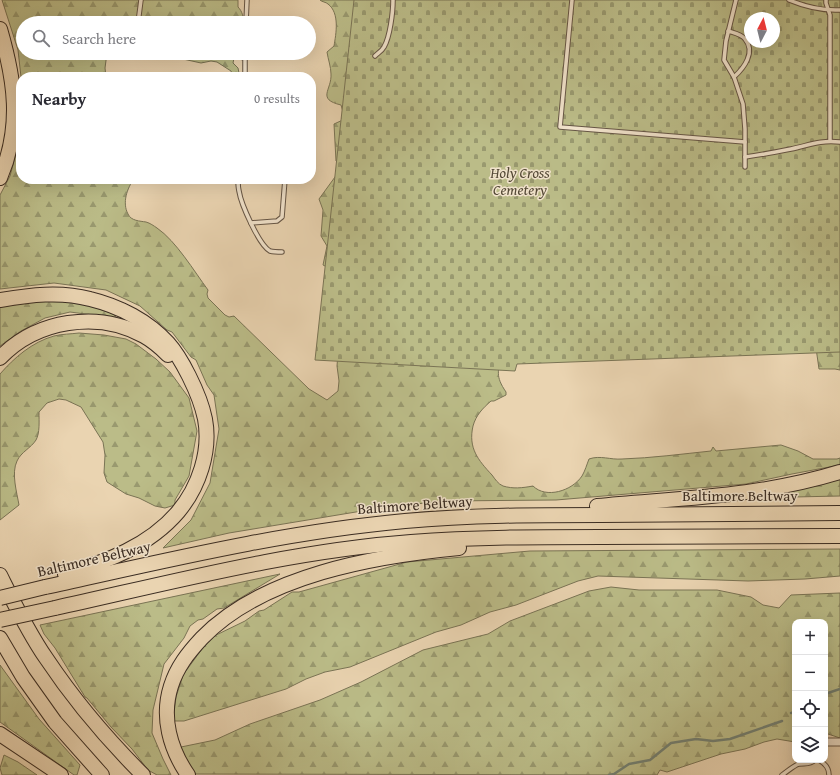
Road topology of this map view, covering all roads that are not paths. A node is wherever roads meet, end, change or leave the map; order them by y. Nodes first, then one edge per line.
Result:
1 (140, 0) edge
2 (247, 0) edge
3 (393, 0) edge
4 (572, 0) edge
5 (736, 0) edge
6 (789, 0) edge
7 (826, 0) edge
8 (828, 10) junction
9 (840, 10) edge
10 (139, 16) edge
11 (246, 16) edge
12 (0, 29) edge
13 (728, 31) junction
14 (375, 56) dead end
15 (245, 60) edge
16 (244, 72) edge
17 (734, 77) junction
18 (830, 141) junction
19 (745, 142) junction
20 (840, 142) edge
21 (745, 157) junction
22 (745, 167) dead end
23 (0, 178) edge
24 (238, 184) edge
25 (285, 184) edge
26 (251, 223) junction
27 (282, 252) dead end
28 (0, 300) edge
29 (0, 358) edge
30 (195, 388) junction
31 (840, 472) edge
32 (840, 513) edge
33 (490, 516) junction
34 (840, 536) edge
35 (553, 537) junction
36 (0, 575) edge
37 (43, 584) junction
38 (0, 592) edge
39 (0, 598) edge
40 (0, 620) edge
41 (0, 638) edge
42 (0, 734) edge
43 (828, 742) edge
44 (840, 742) edge
45 (808, 763) edge
46 (825, 763) edge
47 (61, 775) edge
48 (102, 775) edge
49 (143, 775) edge
50 (188, 775) edge
51 (782, 775) edge
52 (829, 775) edge

1 - 10 lane
2 - 11 lane
3 - 14 lane
4 - 19 lane
5 - 13 lane
6 - 8 lane
7 - 8 lane
8 - 9 lane
8 - 18 lane
12 - 23 highway
13 - 17 lane
13 - 17 lane
15 - 16 lane
17 - 19 lane
18 - 20 lane
18 - 21 lane
19 - 21 lane
21 - 22 lane
24 - 26 lane
25 - 26 lane
26 - 27 lane
28 - 30 highway
29 - 30 highway
30 - 37 highway
31 - 33 highway
32 - 33 highway, Baltimore Beltway
33 - 37 highway, Baltimore Beltway
34 - 35 highway
35 - 40 highway, bridge
35 - 50 highway
36 - 49 highway
37 - 38 highway
37 - 39 highway, Baltimore Beltway, bridge
41 - 48 highway
42 - 47 highway
43 - 44 street
45 - 51 lane
46 - 52 lane

